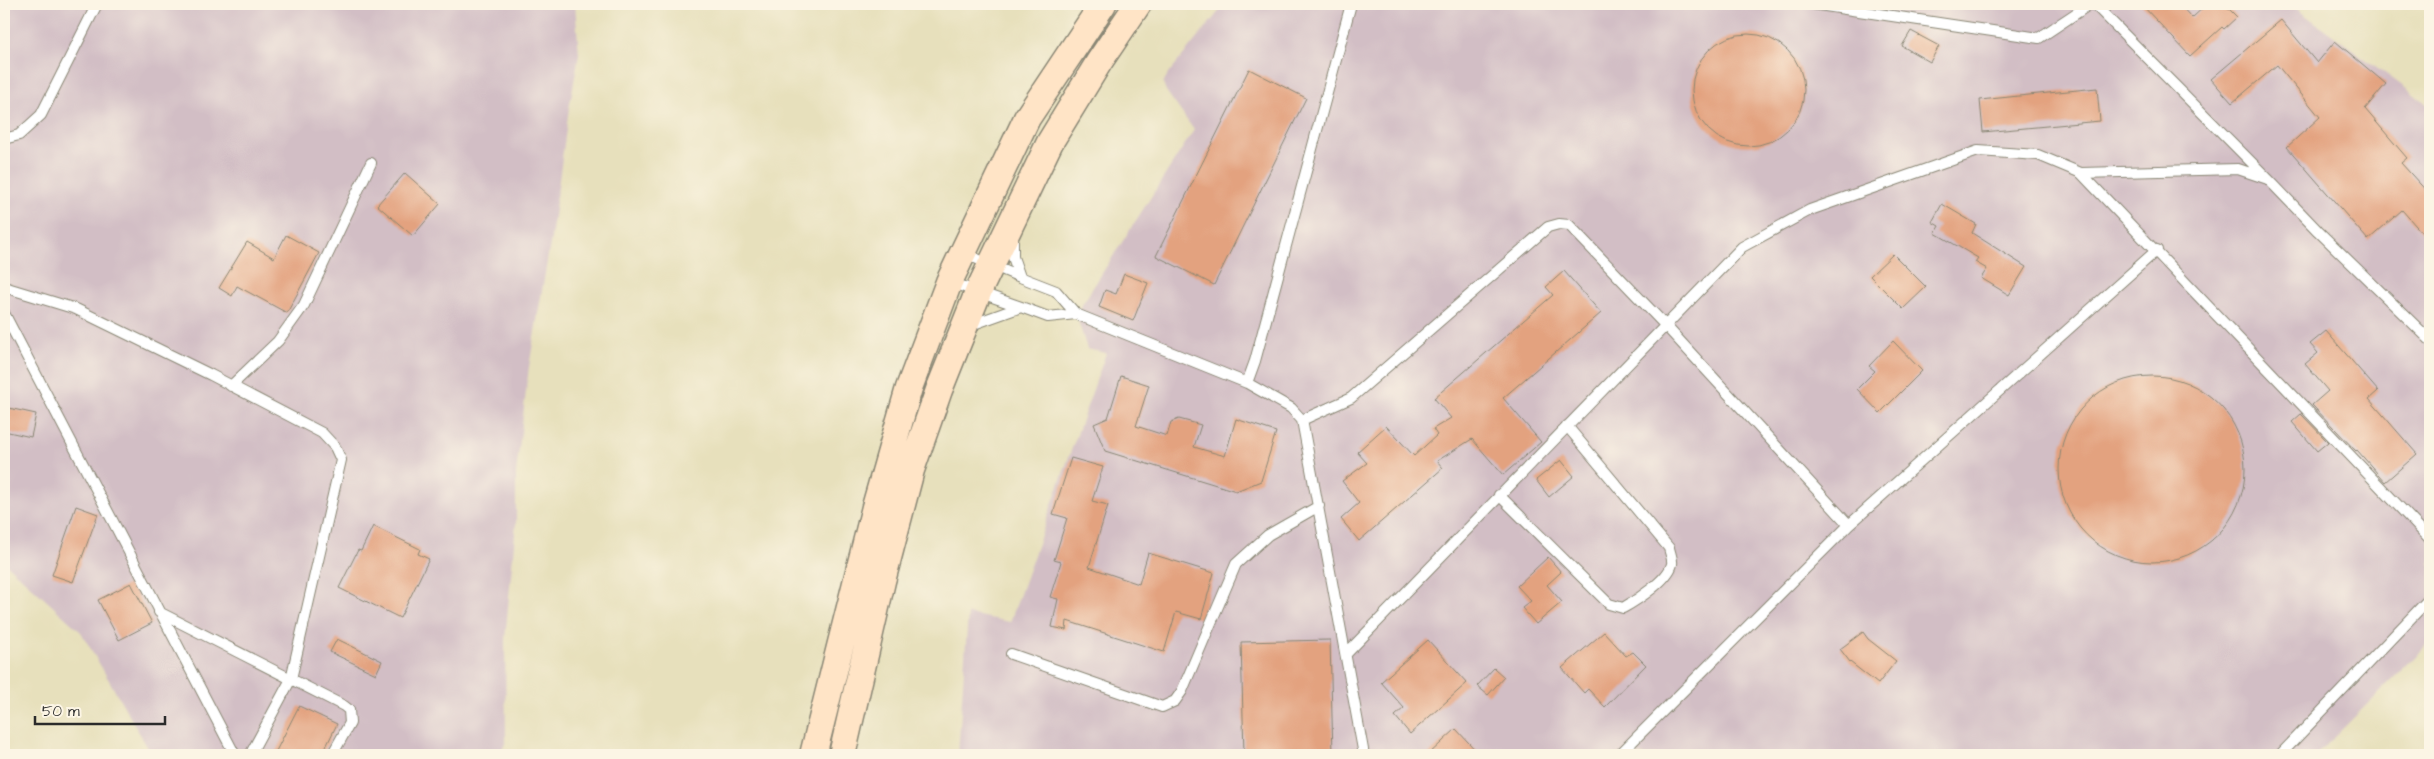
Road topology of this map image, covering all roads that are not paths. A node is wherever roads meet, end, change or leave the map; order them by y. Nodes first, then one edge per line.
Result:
1 (97, 4) edge
2 (1103, 4) edge
3 (1138, 4) edge
4 (1351, 4) edge
5 (1812, 4) edge
6 (2090, 4) edge
7 (2094, 4) edge
8 (4, 139) edge
9 (371, 163) dead end
10 (2081, 173) junction
11 (2268, 179) junction
12 (1019, 205) junction
13 (2157, 250) junction
14 (963, 253) junction
15 (991, 264) junction
16 (1020, 277) junction
17 (950, 282) junction
18 (4, 287) edge
19 (979, 290) junction
20 (1021, 307) junction
21 (4, 313) edge
22 (1076, 314) junction
23 (1665, 325) junction
24 (965, 328) junction
25 (2430, 340) edge
26 (1246, 384) junction
27 (231, 386) junction
28 (1302, 420) junction
29 (1567, 426) junction
30 (1499, 495) junction
31 (1318, 506) junction
32 (1849, 525) junction
33 (2430, 539) edge
34 (2430, 598) edge
35 (159, 612) junction
36 (1011, 654) dead end
37 (1346, 654) junction
38 (291, 679) junction
39 (817, 754) edge
40 (235, 755) edge
41 (250, 755) edge
42 (332, 755) edge
43 (842, 755) edge
44 (1364, 755) edge
45 (1619, 755) edge
46 (2280, 755) edge

1 - 8 lane
2 - 14 main road
3 - 12 main road
4 - 26 lane
5 - 6 lane
7 - 11 lane
9 - 27 lane
10 - 11 lane
10 - 13 lane
10 - 23 lane
11 - 25 lane
12 - 15 main road
12 - 16 lane
13 - 32 lane
13 - 33 lane
14 - 15 lane
14 - 17 main road
15 - 16 lane
15 - 19 main road
16 - 22 lane
17 - 19 lane
17 - 39 main road
18 - 27 lane
19 - 20 lane
19 - 24 main road
20 - 22 lane
20 - 24 lane
21 - 35 lane
22 - 26 lane
23 - 28 lane
23 - 29 lane
23 - 32 lane
24 - 43 main road
26 - 28 lane
27 - 38 lane
28 - 31 lane
29 - 30 lane
29 - 30 lane
30 - 37 lane
31 - 36 lane
31 - 37 lane
32 - 45 lane
34 - 46 lane
35 - 38 lane
35 - 40 lane
37 - 44 lane
38 - 41 lane
38 - 42 lane

